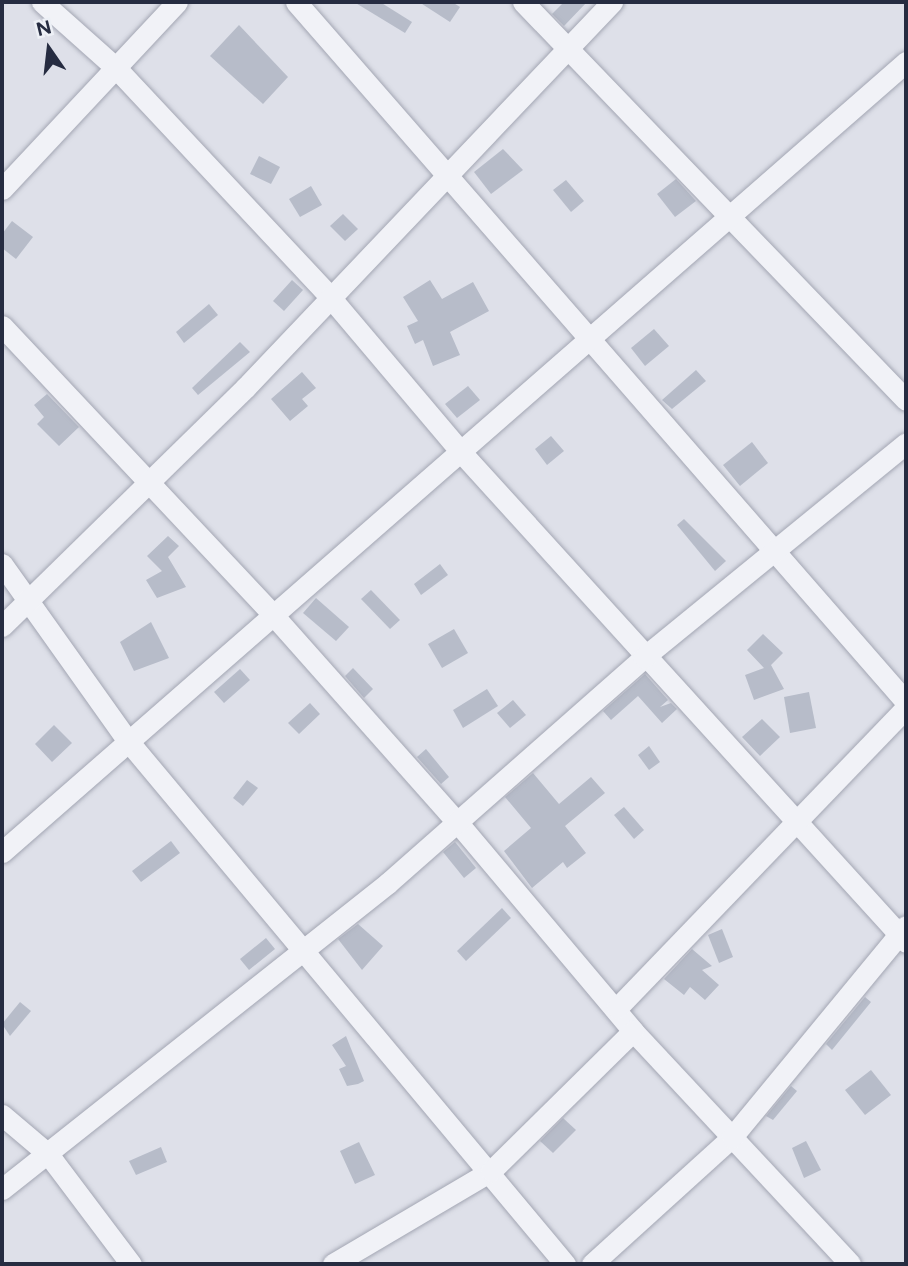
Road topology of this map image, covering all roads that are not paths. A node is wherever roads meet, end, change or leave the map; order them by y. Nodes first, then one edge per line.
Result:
1 (42, 2) edge
2 (177, 2) edge
3 (296, 2) edge
4 (523, 2) edge
5 (612, 2) edge
6 (569, 50) junction
7 (906, 62) edge
8 (116, 68) junction
9 (450, 174) junction
10 (2, 189) edge
11 (730, 220) junction
12 (330, 297) junction
13 (2, 326) edge
14 (589, 341) junction
15 (906, 400) edge
16 (906, 443) edge
17 (460, 452) junction
18 (148, 485) junction
19 (775, 554) junction
20 (2, 564) edge
21 (28, 602) junction
22 (274, 616) junction
23 (2, 626) edge
24 (644, 657) junction
25 (906, 702) edge
26 (906, 708) edge
27 (128, 741) junction
28 (798, 818) junction
29 (458, 823) junction
30 (2, 852) edge
31 (904, 934) edge
32 (306, 950) junction
33 (617, 1008) junction
34 (633, 1031) junction
35 (2, 1115) edge
36 (732, 1137) junction
37 (48, 1154) junction
38 (491, 1171) junction
39 (2, 1189) edge
40 (131, 1264) edge
41 (333, 1264) edge
42 (565, 1264) edge
43 (592, 1264) edge
44 (850, 1264) edge

1 - 8 street
2 - 8 street
3 - 9 street
4 - 6 street
5 - 6 street
6 - 9 street
6 - 11 street
7 - 11 street
8 - 10 street
8 - 12 street
9 - 12 street
9 - 14 street
11 - 14 street
11 - 15 street
12 - 17 street
12 - 18 street
13 - 18 street
14 - 17 street
14 - 19 street
16 - 19 street
17 - 22 street
17 - 24 street
18 - 21 street
18 - 22 street
19 - 24 street
19 - 25 street
20 - 21 street
21 - 23 street
21 - 27 street
22 - 27 street
22 - 29 street
24 - 28 street
24 - 29 street
26 - 28 street
27 - 30 street
27 - 32 street
28 - 31 street
28 - 33 street
29 - 32 street
29 - 33 street
31 - 36 street
32 - 37 street
32 - 38 street
33 - 34 street
34 - 36 street
34 - 38 street
35 - 37 street
36 - 43 street
36 - 44 street
37 - 39 street
37 - 40 street
38 - 41 street
38 - 42 street

